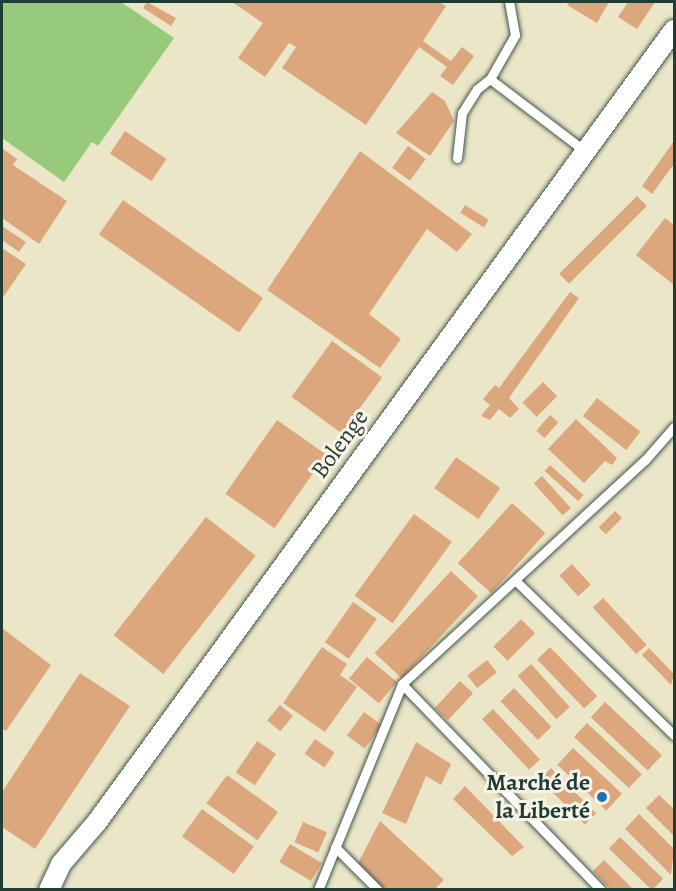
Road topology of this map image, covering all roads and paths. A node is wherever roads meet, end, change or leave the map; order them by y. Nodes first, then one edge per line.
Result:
1 (508, 2) edge
2 (675, 30) edge
3 (490, 79) junction
4 (586, 152) junction
5 (457, 158) dead end
6 (675, 427) edge
7 (515, 580) junction
8 (402, 684) junction
9 (675, 735) edge
10 (334, 847) junction
11 (49, 890) edge
12 (318, 890) edge
13 (378, 890) edge
14 (601, 890) edge

1 - 3 lane
2 - 4 street, Bolenge
3 - 4 lane
3 - 5 lane
4 - 11 street, Bolenge
6 - 7 lane
7 - 8 lane
7 - 9 lane
8 - 10 lane
8 - 14 lane
10 - 12 lane
10 - 13 lane

